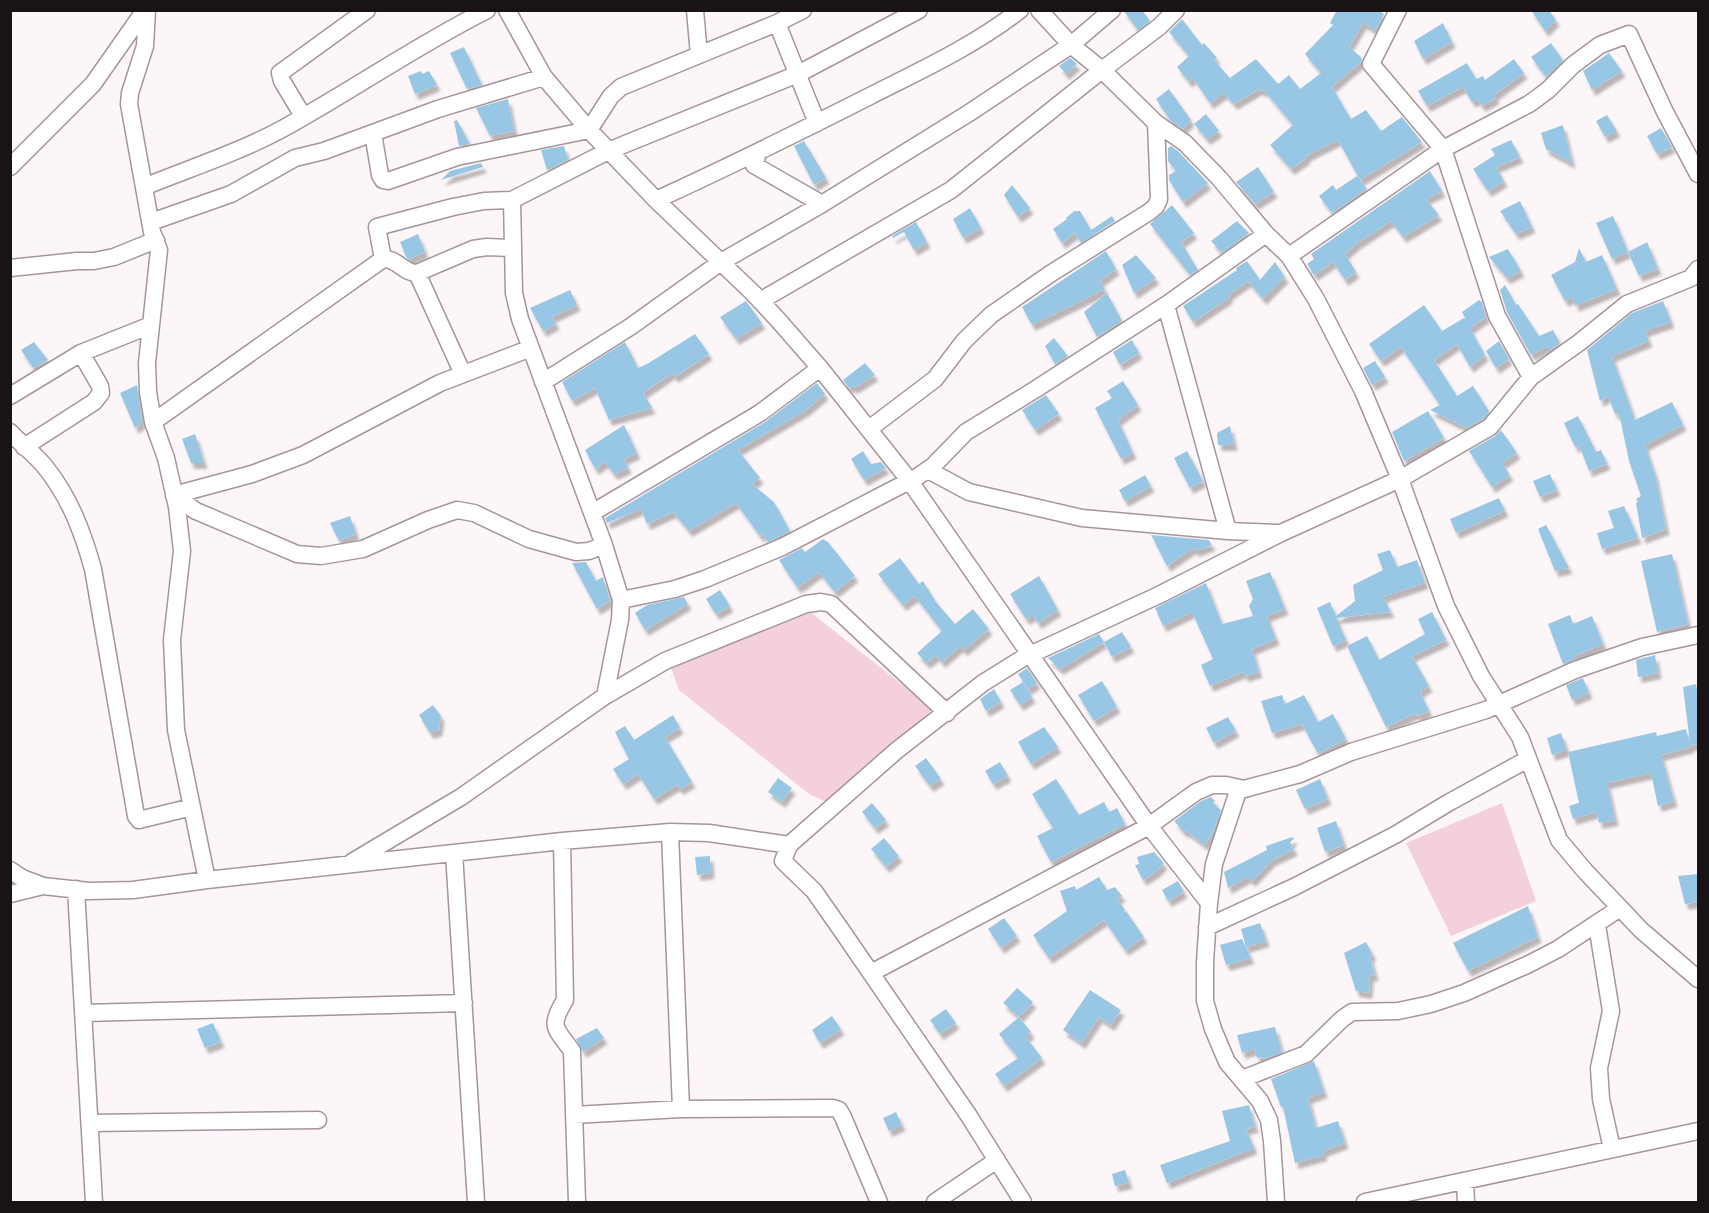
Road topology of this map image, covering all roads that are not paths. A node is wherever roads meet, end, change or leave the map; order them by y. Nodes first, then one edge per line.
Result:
1 (146, 10) edge
2 (367, 10) edge
3 (487, 10) edge
4 (507, 10) edge
5 (695, 10) edge
6 (803, 10) edge
7 (919, 10) edge
8 (1020, 10) edge
9 (1039, 10) edge
10 (1112, 10) edge
11 (1176, 10) edge
12 (1398, 10) edge
13 (777, 24) junction
14 (1071, 45) junction
15 (699, 56) junction
16 (1102, 70) junction
17 (798, 74) junction
18 (544, 77) junction
19 (303, 116) junction
20 (817, 123) junction
21 (1156, 123) junction
22 (590, 130) junction
23 (373, 133) junction
24 (1443, 148) junction
25 (608, 151) junction
26 (758, 153) junction
27 (10, 167) edge
28 (1698, 174) edge
29 (144, 187) junction
30 (512, 200) junction
31 (656, 200) junction
32 (822, 204) junction
33 (151, 222) junction
34 (1266, 234) junction
35 (156, 240) junction
36 (513, 248) junction
37 (1289, 256) junction
38 (383, 259) junction
39 (721, 262) junction
40 (10, 268) edge
41 (1698, 269) edge
42 (417, 273) junction
43 (760, 300) junction
44 (1166, 305) junction
45 (151, 325) junction
46 (531, 348) junction
47 (81, 353) junction
48 (820, 368) junction
49 (463, 374) junction
50 (1531, 376) junction
51 (543, 382) junction
52 (10, 396) edge
53 (153, 422) junction
54 (869, 429) junction
55 (10, 432) edge
56 (24, 447) junction
57 (928, 470) junction
58 (1400, 479) junction
59 (909, 480) junction
60 (177, 494) junction
61 (592, 513) junction
62 (1228, 531) junction
63 (1281, 533) junction
64 (604, 545) junction
65 (621, 600) junction
66 (1698, 635) edge
67 (1031, 655) junction
68 (605, 696) junction
69 (1500, 704) junction
70 (947, 713) junction
71 (1528, 759) junction
72 (1239, 788) junction
73 (192, 807) junction
74 (1149, 826) junction
75 (670, 832) junction
76 (562, 842) junction
77 (789, 845) junction
78 (454, 853) junction
79 (346, 865) junction
80 (10, 870) edge
81 (207, 880) junction
82 (43, 886) junction
83 (76, 890) junction
84 (10, 894) edge
85 (1209, 903) junction
86 (1620, 908) junction
87 (1597, 925) junction
88 (1207, 927) junction
89 (871, 973) junction
90 (1698, 979) edge
91 (464, 1003) junction
92 (84, 1013) junction
93 (1242, 1079) junction
94 (681, 1110) junction
95 (574, 1115) junction
96 (318, 1120) dead end
97 (90, 1123) junction
98 (1698, 1131) edge
99 (1612, 1149) junction
100 (997, 1160) junction
101 (1465, 1182) junction
102 (94, 1203) edge
103 (476, 1203) edge
104 (578, 1203) edge
105 (879, 1203) edge
106 (935, 1203) edge
107 (1023, 1203) edge
108 (1276, 1203) edge
109 (1365, 1203) edge
110 (1466, 1203) edge

1 - 27 street
1 - 29 street
2 - 19 street
3 - 19 street
4 - 18 street
5 - 15 street
6 - 13 street
7 - 17 street
8 - 20 street
9 - 14 street
10 - 14 street
11 - 16 street
12 - 24 street
13 - 15 street
13 - 17 street
14 - 16 street
14 - 32 street
15 - 22 street
16 - 21 street
16 - 43 street
17 - 20 street
17 - 25 street
18 - 22 street
18 - 23 street
19 - 29 street
20 - 26 street
21 - 34 street
21 - 54 street
22 - 23 street
22 - 25 street
23 - 33 street
24 - 28 street
24 - 37 street
24 - 50 street
25 - 30 street
25 - 31 street
26 - 31 street
26 - 32 street
29 - 33 street
30 - 36 street
30 - 38 street
31 - 39 street
32 - 39 street
33 - 35 street
34 - 37 street
34 - 44 street
35 - 40 street
35 - 45 street
36 - 42 street
36 - 46 street
37 - 58 street
38 - 42 street
38 - 53 street
39 - 43 street
39 - 51 street
41 - 50 street
42 - 49 street
43 - 48 street
44 - 57 street
44 - 62 street
45 - 47 street
45 - 53 street
46 - 49 street
46 - 51 street
47 - 52 street
47 - 56 street
48 - 54 street
48 - 61 street
49 - 60 street
50 - 58 street
51 - 61 street
53 - 60 street
54 - 59 street
55 - 56 street
56 - 73 street
57 - 59 street
57 - 62 street
58 - 63 street
58 - 69 street
59 - 65 street
59 - 67 street
60 - 64 street
60 - 73 street
61 - 64 street
62 - 63 street
63 - 67 street
64 - 65 street
65 - 68 street
66 - 69 street
67 - 70 street
67 - 74 street
68 - 70 street
68 - 79 street
69 - 71 street
69 - 72 street
70 - 77 street
71 - 86 street
71 - 88 street
72 - 74 street
72 - 85 street
73 - 81 street
74 - 85 street
74 - 89 street
75 - 76 street
75 - 77 street
75 - 94 street
76 - 78 street
76 - 95 street
77 - 89 street
78 - 79 street
78 - 91 street
79 - 81 street
80 - 82 street
81 - 83 street
82 - 83 street
82 - 84 street
83 - 92 street
85 - 88 street
86 - 87 street
86 - 90 street
87 - 93 street
87 - 99 street
88 - 93 street
89 - 100 street
91 - 92 street
91 - 103 street
92 - 97 street
93 - 108 street
94 - 95 street
94 - 105 street
95 - 104 street
96 - 97 street
97 - 102 street
98 - 99 street
99 - 101 street
100 - 106 street
100 - 107 street
101 - 109 street
101 - 110 street

